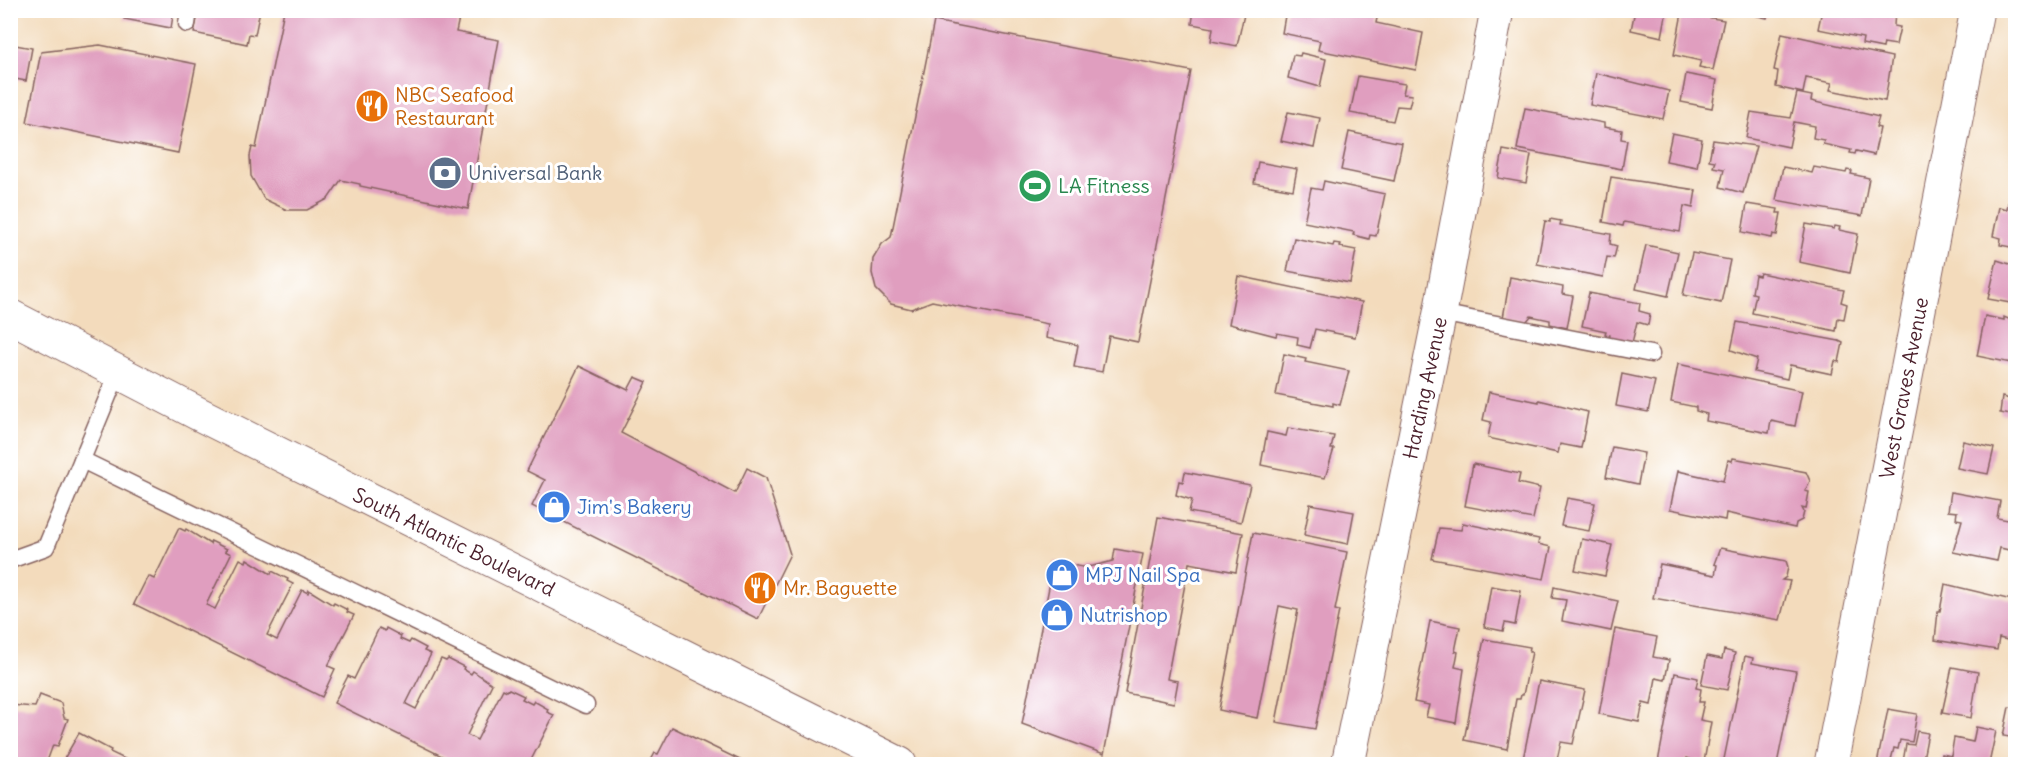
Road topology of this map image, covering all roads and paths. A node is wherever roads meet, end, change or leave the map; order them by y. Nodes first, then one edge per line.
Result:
1 (1497, 10) edge
2 (1977, 10) edge
3 (1440, 313) junction
4 (10, 316) edge
5 (1651, 354) dead end
6 (117, 372) junction
7 (82, 460) junction
8 (10, 560) edge
9 (586, 705) dead end
10 (900, 765) edge
11 (1348, 765) edge
12 (1831, 765) edge

1 - 3 street, Harding Avenue
2 - 12 street, West Graves Avenue
3 - 5 lane
3 - 11 street, Harding Avenue
4 - 6 street, South Atlantic Boulevard
6 - 7 lane
6 - 10 street, South Atlantic Boulevard
7 - 8 lane
7 - 9 lane

